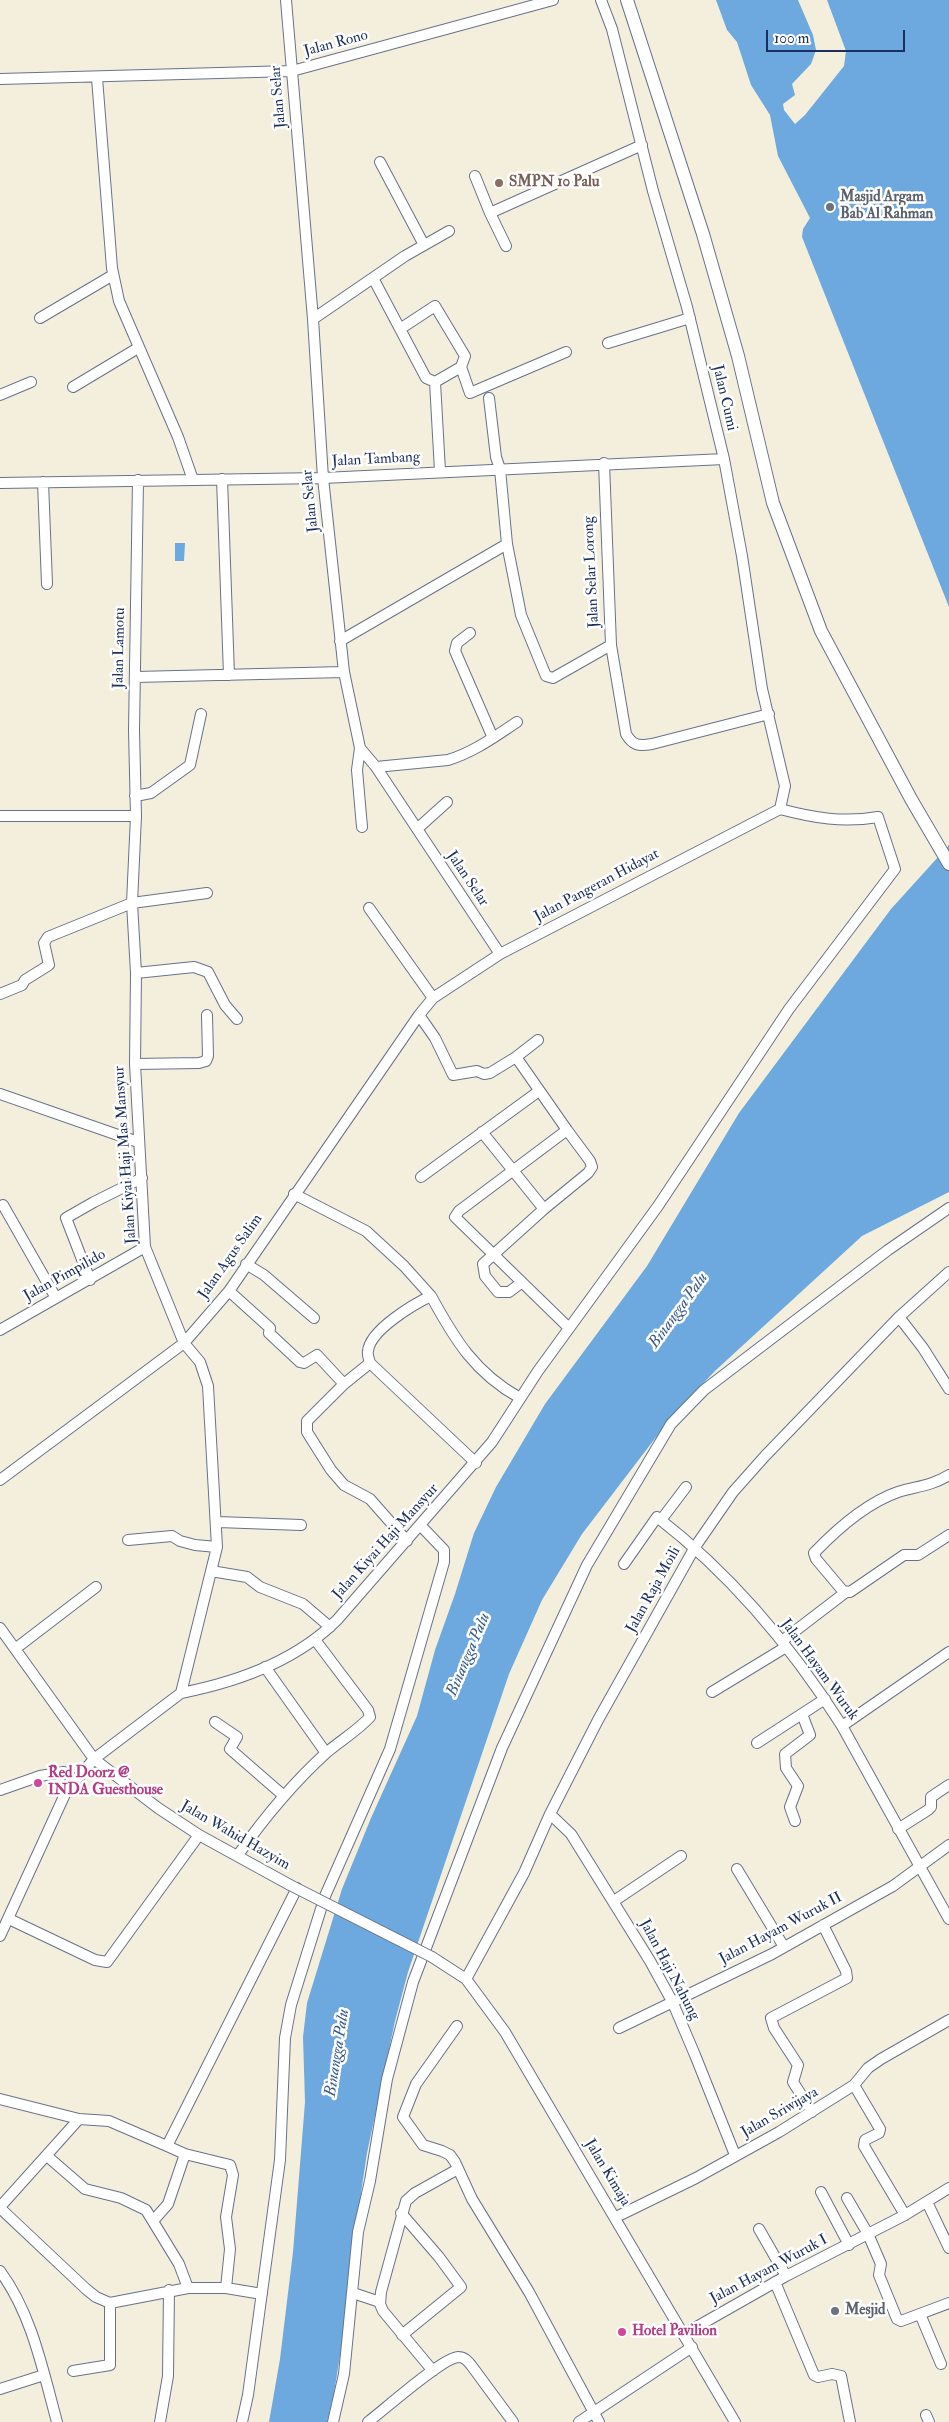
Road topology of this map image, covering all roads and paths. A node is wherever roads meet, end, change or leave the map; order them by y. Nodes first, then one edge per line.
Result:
1 (286, 0) edge
2 (553, 0) edge
3 (601, 0) edge
4 (627, 0) edge
5 (292, 71) junction
6 (97, 78) junction
7 (0, 79) edge
8 (642, 145) junction
9 (380, 162) dead end
10 (475, 176) dead end
11 (490, 213) junction
12 (448, 231) dead end
13 (424, 245) junction
14 (506, 246) dead end
15 (113, 275) junction
16 (373, 278) junction
17 (40, 318) dead end
18 (690, 318) junction
19 (313, 319) junction
20 (400, 329) junction
21 (608, 343) dead end
22 (138, 348) junction
23 (566, 352) dead end
24 (462, 367) junction
25 (31, 382) dead end
26 (435, 382) junction
27 (73, 388) dead end
28 (0, 395) edge
29 (489, 398) dead end
30 (724, 459) junction
31 (604, 463) junction
32 (500, 469) junction
33 (440, 471) junction
34 (323, 478) junction
35 (222, 479) junction
36 (138, 480) junction
37 (193, 480) junction
38 (43, 482) junction
39 (0, 484) edge
40 (507, 544) junction
41 (47, 584) dead end
42 (470, 633) dead end
43 (340, 641) junction
44 (611, 646) junction
45 (344, 672) junction
46 (229, 675) junction
47 (135, 678) junction
48 (201, 714) dead end
49 (769, 714) junction
50 (516, 722) dead end
51 (493, 738) junction
52 (360, 748) junction
53 (376, 767) junction
54 (135, 796) junction
55 (447, 802) dead end
56 (780, 809) junction
57 (0, 816) edge
58 (136, 816) junction
59 (362, 827) dead end
60 (417, 829) junction
61 (949, 864) edge
62 (207, 893) dead end
63 (132, 903) junction
64 (369, 908) dead end
65 (500, 954) junction
66 (136, 973) junction
67 (0, 994) edge
68 (433, 998) junction
69 (207, 1015) dead end
70 (419, 1016) junction
71 (237, 1019) dead end
72 (538, 1040) dead end
73 (516, 1057) junction
74 (135, 1064) junction
75 (539, 1090) junction
76 (0, 1094) edge
77 (567, 1130) junction
78 (482, 1132) junction
79 (138, 1142) junction
80 (513, 1170) junction
81 (142, 1178) junction
82 (421, 1178) dead end
83 (294, 1194) junction
84 (3, 1205) dead end
85 (949, 1208) edge
86 (544, 1209) junction
87 (145, 1247) junction
88 (491, 1254) junction
89 (246, 1264) junction
90 (949, 1272) edge
91 (90, 1280) junction
92 (521, 1283) junction
93 (228, 1291) junction
94 (431, 1296) junction
95 (56, 1298) junction
96 (899, 1317) junction
97 (314, 1318) dead end
98 (569, 1328) junction
99 (0, 1330) edge
100 (184, 1343) junction
101 (370, 1362) junction
102 (344, 1384) junction
103 (949, 1389) edge
104 (520, 1398) junction
105 (476, 1463) junction
106 (949, 1475) edge
107 (0, 1480) edge
108 (686, 1487) dead end
109 (661, 1520) junction
110 (218, 1525) junction
111 (301, 1525) dead end
112 (421, 1526) junction
113 (949, 1535) edge
114 (128, 1540) dead end
115 (407, 1541) junction
116 (217, 1545) junction
117 (695, 1546) junction
118 (624, 1564) dead end
119 (212, 1571) junction
120 (96, 1587) dead end
121 (846, 1592) junction
122 (330, 1627) junction
123 (0, 1628) edge
124 (316, 1640) junction
125 (784, 1644) junction
126 (15, 1649) junction
127 (949, 1652) edge
128 (265, 1667) junction
129 (712, 1692) dead end
130 (181, 1693) junction
131 (825, 1699) junction
132 (802, 1714) junction
133 (215, 1722) dead end
134 (842, 1726) junction
135 (757, 1743) dead end
136 (326, 1753) junction
137 (94, 1759) junction
138 (74, 1780) junction
139 (949, 1785) edge
140 (0, 1790) edge
141 (284, 1796) junction
142 (550, 1814) junction
143 (795, 1821) dead end
144 (898, 1829) junction
145 (199, 1835) junction
146 (949, 1845) edge
147 (238, 1855) junction
148 (681, 1856) dead end
149 (920, 1866) junction
150 (737, 1869) dead end
151 (294, 1887) junction
152 (614, 1901) junction
153 (9, 1919) junction
154 (949, 1919) edge
155 (822, 1925) junction
156 (0, 1936) edge
157 (784, 1947) junction
158 (432, 1957) joint
159 (466, 1979) junction
160 (672, 2001) junction
161 (949, 2020) edge
162 (457, 2026) dead end
163 (619, 2028) dead end
164 (854, 2085) junction
165 (0, 2099) edge
166 (812, 2112) junction
167 (80, 2119) junction
168 (167, 2146) junction
169 (185, 2154) junction
170 (736, 2155) junction
171 (47, 2156) junction
172 (458, 2169) junction
173 (949, 2188) edge
174 (820, 2192) dead end
175 (847, 2198) dead end
176 (927, 2202) junction
177 (0, 2208) edge
178 (401, 2213) junction
179 (905, 2215) junction
180 (616, 2218) junction
181 (152, 2221) junction
182 (758, 2229) dead end
183 (868, 2234) junction
184 (849, 2245) junction
185 (949, 2248) edge
186 (0, 2271) edge
187 (786, 2276) junction
188 (776, 2282) junction
189 (188, 2288) junction
190 (226, 2288) junction
191 (169, 2290) junction
192 (353, 2293) junction
193 (262, 2294) junction
194 (380, 2302) junction
195 (110, 2303) junction
196 (949, 2303) edge
197 (920, 2314) junction
198 (684, 2334) junction
199 (402, 2335) junction
200 (692, 2347) junction
201 (941, 2364) dead end
202 (73, 2371) dead end
203 (434, 2371) junction
204 (44, 2375) junction
205 (0, 2389) edge
206 (594, 2412) junction
207 (334, 2421) edge
208 (57, 2422) edge
209 (160, 2422) edge
210 (242, 2422) edge
211 (368, 2422) edge
212 (513, 2422) edge
213 (579, 2422) edge
214 (600, 2422) edge
215 (735, 2422) edge
216 (850, 2422) edge

1 - 5 street, Jalan Selar
2 - 5 street, Jalan Rono
3 - 8 street, Jalan Cumi
4 - 61 main road
5 - 6 street, Jalan Rono
5 - 19 street, Jalan Selar
6 - 7 street, Jalan Rono
6 - 15 street
8 - 11 street
8 - 18 street, Jalan Cumi
9 - 13 street
10 - 11 street
11 - 14 street
12 - 13 street
13 - 16 street
15 - 17 street
15 - 22 street
16 - 19 street
16 - 20 street
18 - 21 street
18 - 30 street, Jalan Cumi
19 - 34 street, Jalan Selar
20 - 24 street
20 - 26 street
22 - 27 street
22 - 37 street
23 - 24 street
24 - 26 street
25 - 28 street
26 - 33 street
29 - 32 street, Jalan Selar Lorong
30 - 31 street, Jalan Tambang
30 - 49 street, Jalan Cumi
31 - 32 street, Jalan Tambang
31 - 44 street, Jalan Selar Lorong
32 - 33 street, Jalan Tambang
32 - 40 street, Jalan Selar Lorong
33 - 34 street, Jalan Tambang
34 - 35 street, Jalan Tambang
34 - 43 street, Jalan Selar
35 - 37 street, Jalan Tambang
35 - 46 street
36 - 37 street, Jalan Tambang
36 - 38 street, Jalan Tambang
36 - 47 street, Jalan Lamotu
38 - 39 street, Jalan Tambang
38 - 41 street
40 - 43 street
40 - 44 street, Jalan Selar Lorong
42 - 51 street
43 - 45 street, Jalan Selar
44 - 49 street
45 - 46 street
45 - 52 street, Jalan Selar
46 - 47 street
47 - 54 street, Jalan Lamotu
48 - 54 street
49 - 56 street, Jalan Cumi
50 - 51 street
51 - 53 street
52 - 53 street, Jalan Selar
52 - 59 street
53 - 60 street, Jalan Selar
54 - 58 street, Jalan Lamotu
55 - 60 street
56 - 65 street, Jalan Pangeran Hidayat
56 - 98 street, Jalan Kiyai Haji Mansyur
57 - 58 street
58 - 63 street, Jalan Kiyai Haji Mas Mansyur
60 - 65 street, Jalan Selar
62 - 63 street
63 - 66 street, Jalan Kiyai Haji Mas Mansyur
63 - 67 street
64 - 68 street
65 - 68 street, Jalan Pangeran Hidayat
66 - 71 street
66 - 74 street, Jalan Kiyai Haji Mas Mansyur
68 - 70 street, Jalan Agus Salim
69 - 74 street
70 - 73 street
70 - 83 street, Jalan Agus Salim
72 - 73 street
73 - 75 street
74 - 79 street, Jalan Kiyai Haji Mas Mansyur
75 - 77 street
75 - 78 street
76 - 79 street
77 - 80 street
77 - 86 street
78 - 80 street
78 - 82 street
79 - 81 street, Jalan Kiyai Haji Mas Mansyur
80 - 86 street
80 - 88 street
81 - 87 street, Jalan Kiyai Haji Mas Mansyur
81 - 91 street
83 - 89 street, Jalan Agus Salim
83 - 94 street
84 - 95 street
85 - 192 street
86 - 88 street
87 - 91 street, Jalan Pimpilido
87 - 100 street, Jalan Kiyai Haji Mas Mansyur
88 - 92 street
88 - 92 street
89 - 93 street, Jalan Agus Salim
89 - 97 street
90 - 96 street, Jalan Raja Moili
91 - 95 street, Jalan Pimpilido
92 - 98 street
93 - 100 street, Jalan Agus Salim
93 - 102 street
94 - 101 street
94 - 104 street
95 - 99 street, Jalan Pimpilido
96 - 103 street
96 - 117 street, Jalan Raja Moili
98 - 104 street, Jalan Kiyai Haji Mansyur
100 - 107 street, Jalan Agus Salim
100 - 110 street, Jalan Kiyai Haji Mas Mansyur
101 - 102 street
101 - 105 street
102 - 115 street
104 - 105 street, Jalan Kiyai Haji Mansyur
105 - 112 street, Jalan Kiyai Haji Mansyur
106 - 121 street
108 - 109 street
109 - 117 street, Jalan Hayam Wuruk
109 - 118 street
110 - 111 street
110 - 116 street, Jalan Kiyai Haji Mas Mansyur
112 - 115 street, Jalan Kiyai Haji Mansyur
112 - 193 street
113 - 121 street
114 - 116 street
115 - 122 street, Jalan Kiyai Haji Mansyur
116 - 119 street, Jalan Kiyai Haji Mas Mansyur
117 - 125 street, Jalan Hayam Wuruk
117 - 142 street, Jalan Raja Moili
119 - 122 street
119 - 130 street, Jalan Kiyai Haji Mas Mansyur
120 - 126 street
121 - 125 street
122 - 124 street, Jalan Kiyai Haji Mansyur
123 - 126 street, Jalan Wahid Hazyim
124 - 128 street, Jalan Kiyai Haji Mansyur
124 - 136 street
125 - 129 street
125 - 131 street, Jalan Hayam Wuruk
126 - 137 street, Jalan Wahid Hazyim
127 - 134 street
128 - 130 street, Jalan Kiyai Haji Mansyur
128 - 136 street
130 - 137 street
131 - 132 street
131 - 134 street, Jalan Hayam Wuruk
132 - 135 street
132 - 143 street
133 - 141 street
134 - 144 street, Jalan Hayam Wuruk
136 - 141 street
137 - 138 street
137 - 145 street, Jalan Wahid Hazyim
138 - 140 street
138 - 153 street
139 - 144 street
141 - 147 street
142 - 152 street, Jalan Haji Nahung
142 - 159 street, Jalan Raja Moili
144 - 149 street, Jalan Hayam Wuruk
145 - 147 street, Jalan Wahid Hazyim
145 - 153 street
146 - 149 street, Jalan Hayam Wuruk II
147 - 151 street, Jalan Wahid Hazyim
148 - 152 street
149 - 154 street, Jalan Hayam Wuruk
149 - 155 street, Jalan Hayam Wuruk II
150 - 157 street
151 - 158 street, Jalan Wahid Hazyim, bridge
151 - 168 street
152 - 160 street, Jalan Haji Nahung
153 - 156 street
155 - 157 street, Jalan Hayam Wuruk II
155 - 166 street
157 - 160 street, Jalan Hayam Wuruk II
158 - 159 street, Jalan Kimaja
159 - 180 street, Jalan Kimaja
160 - 163 street, Jalan Hayam Wuruk II
160 - 170 street, Jalan Haji Nahung
161 - 164 street, Jalan Sriwijaya
162 - 172 street
164 - 166 street, Jalan Sriwijaya
164 - 179 street
165 - 167 street
166 - 170 street, Jalan Sriwijaya
167 - 168 street
167 - 171 street
168 - 169 street
169 - 181 street
169 - 190 street
170 - 180 street, Jalan Sriwijaya
171 - 177 street
171 - 181 street
172 - 178 street
172 - 206 street
173 - 176 street, Jalan Hayam Wuruk I
174 - 184 street
175 - 183 street
176 - 179 street, Jalan Hayam Wuruk I
176 - 185 street
177 - 195 street
178 - 194 street
178 - 199 street
179 - 183 street, Jalan Hayam Wuruk I
180 - 198 street, Jalan Kimaja
181 - 189 street
182 - 187 street
183 - 184 street, Jalan Hayam Wuruk I
183 - 197 street
184 - 187 street, Jalan Hayam Wuruk I
186 - 204 street
187 - 188 street, Jalan Hayam Wuruk I
188 - 198 street, Jalan Hayam Wuruk I
188 - 216 street
189 - 190 street
189 - 191 street
190 - 193 street
191 - 195 street
191 - 209 street
192 - 194 street
192 - 207 street
193 - 210 street
194 - 199 street
195 - 202 street
196 - 197 street
197 - 201 street
198 - 200 street, Jalan Kimaja
199 - 203 street
200 - 206 street
200 - 215 street, Jalan Kimaja
203 - 211 street
203 - 212 street
204 - 205 street
204 - 208 street
206 - 213 street
206 - 214 street

